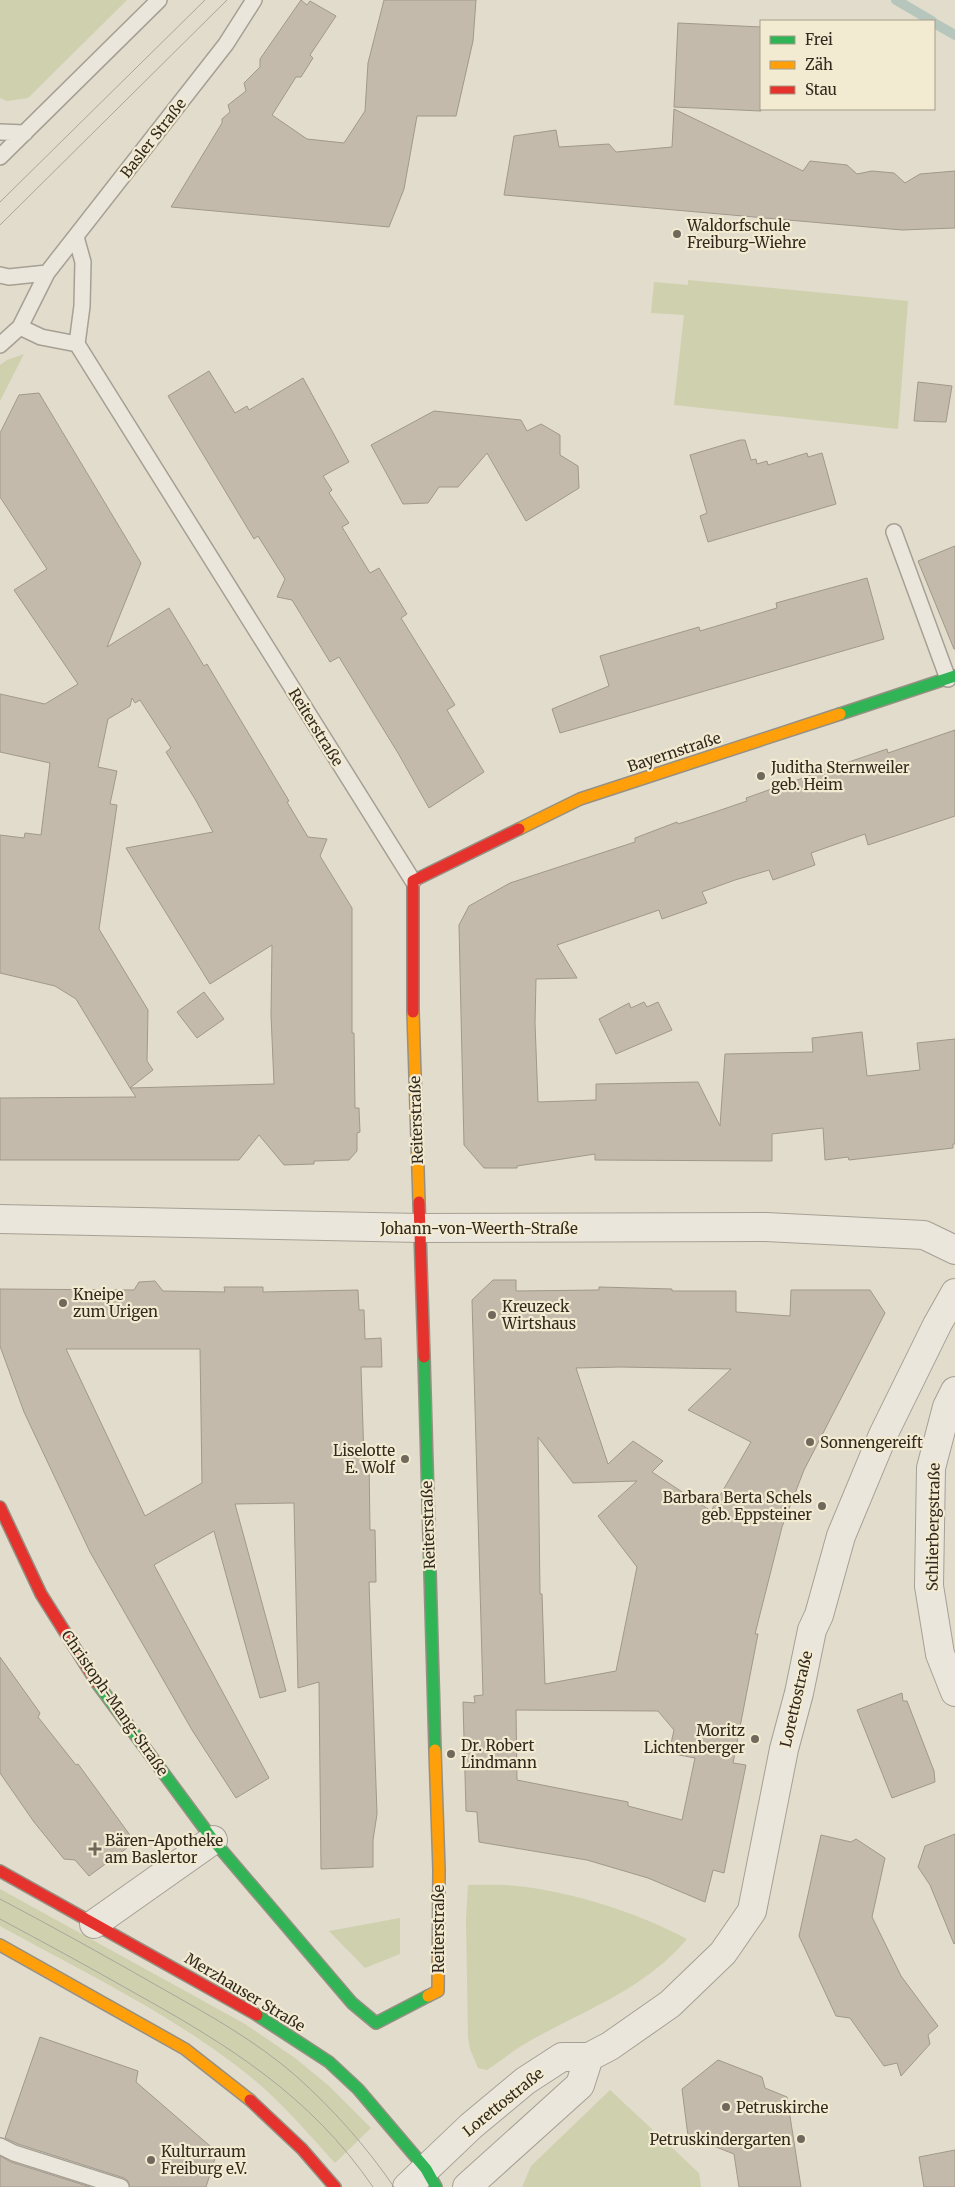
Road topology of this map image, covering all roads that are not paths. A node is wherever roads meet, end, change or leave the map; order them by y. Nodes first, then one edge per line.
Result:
1 (159, 0) edge
2 (254, 0) edge
3 (0, 132) edge
4 (25, 133) junction
5 (0, 158) edge
6 (76, 237) junction
7 (47, 273) junction
8 (0, 275) edge
9 (20, 328) junction
10 (77, 344) junction
11 (0, 345) edge
12 (894, 532) dead end
13 (951, 678) edge
14 (413, 881) junction
15 (0, 1218) edge
16 (420, 1228) junction
17 (955, 1250) edge
18 (955, 1293) edge
19 (955, 1391) edge
20 (0, 1507) edge
21 (955, 1692) edge
22 (213, 1840) junction
23 (0, 1871) edge
24 (94, 1924) junction
25 (0, 1945) edge
26 (438, 1991) joint
27 (589, 2057) junction
28 (0, 2146) edge
29 (423, 2181) edge
30 (121, 2187) edge
31 (336, 2187) edge
32 (467, 2187) edge

1 - 4 lane
2 - 6 lane, Basler Straße
3 - 4 lane
4 - 5 lane
6 - 7 lane, Basler Straße
6 - 10 lane
7 - 8 lane
7 - 9 lane, Basler Straße
9 - 10 lane
9 - 11 lane, Basler Straße
10 - 14 lane, Reiterstraße
12 - 13 lane
13 - 14 street, Bayernstraße
14 - 16 street, Reiterstraße
15 - 16 street, Johann-von-Weerth-Straße
16 - 17 street, Johann-von-Weerth-Straße
16 - 26 street, Reiterstraße
18 - 27 street, Lorettostraße
19 - 21 street, Schlierbergstraße
20 - 22 street, Christoph-Mang-Straße
22 - 24 street
22 - 26 street, Christoph-Mang-Straße
23 - 24 street, Merzhauser Straße
24 - 29 street, Merzhauser Straße
25 - 31 street
27 - 29 street, Lorettostraße
27 - 32 street
28 - 30 lane

